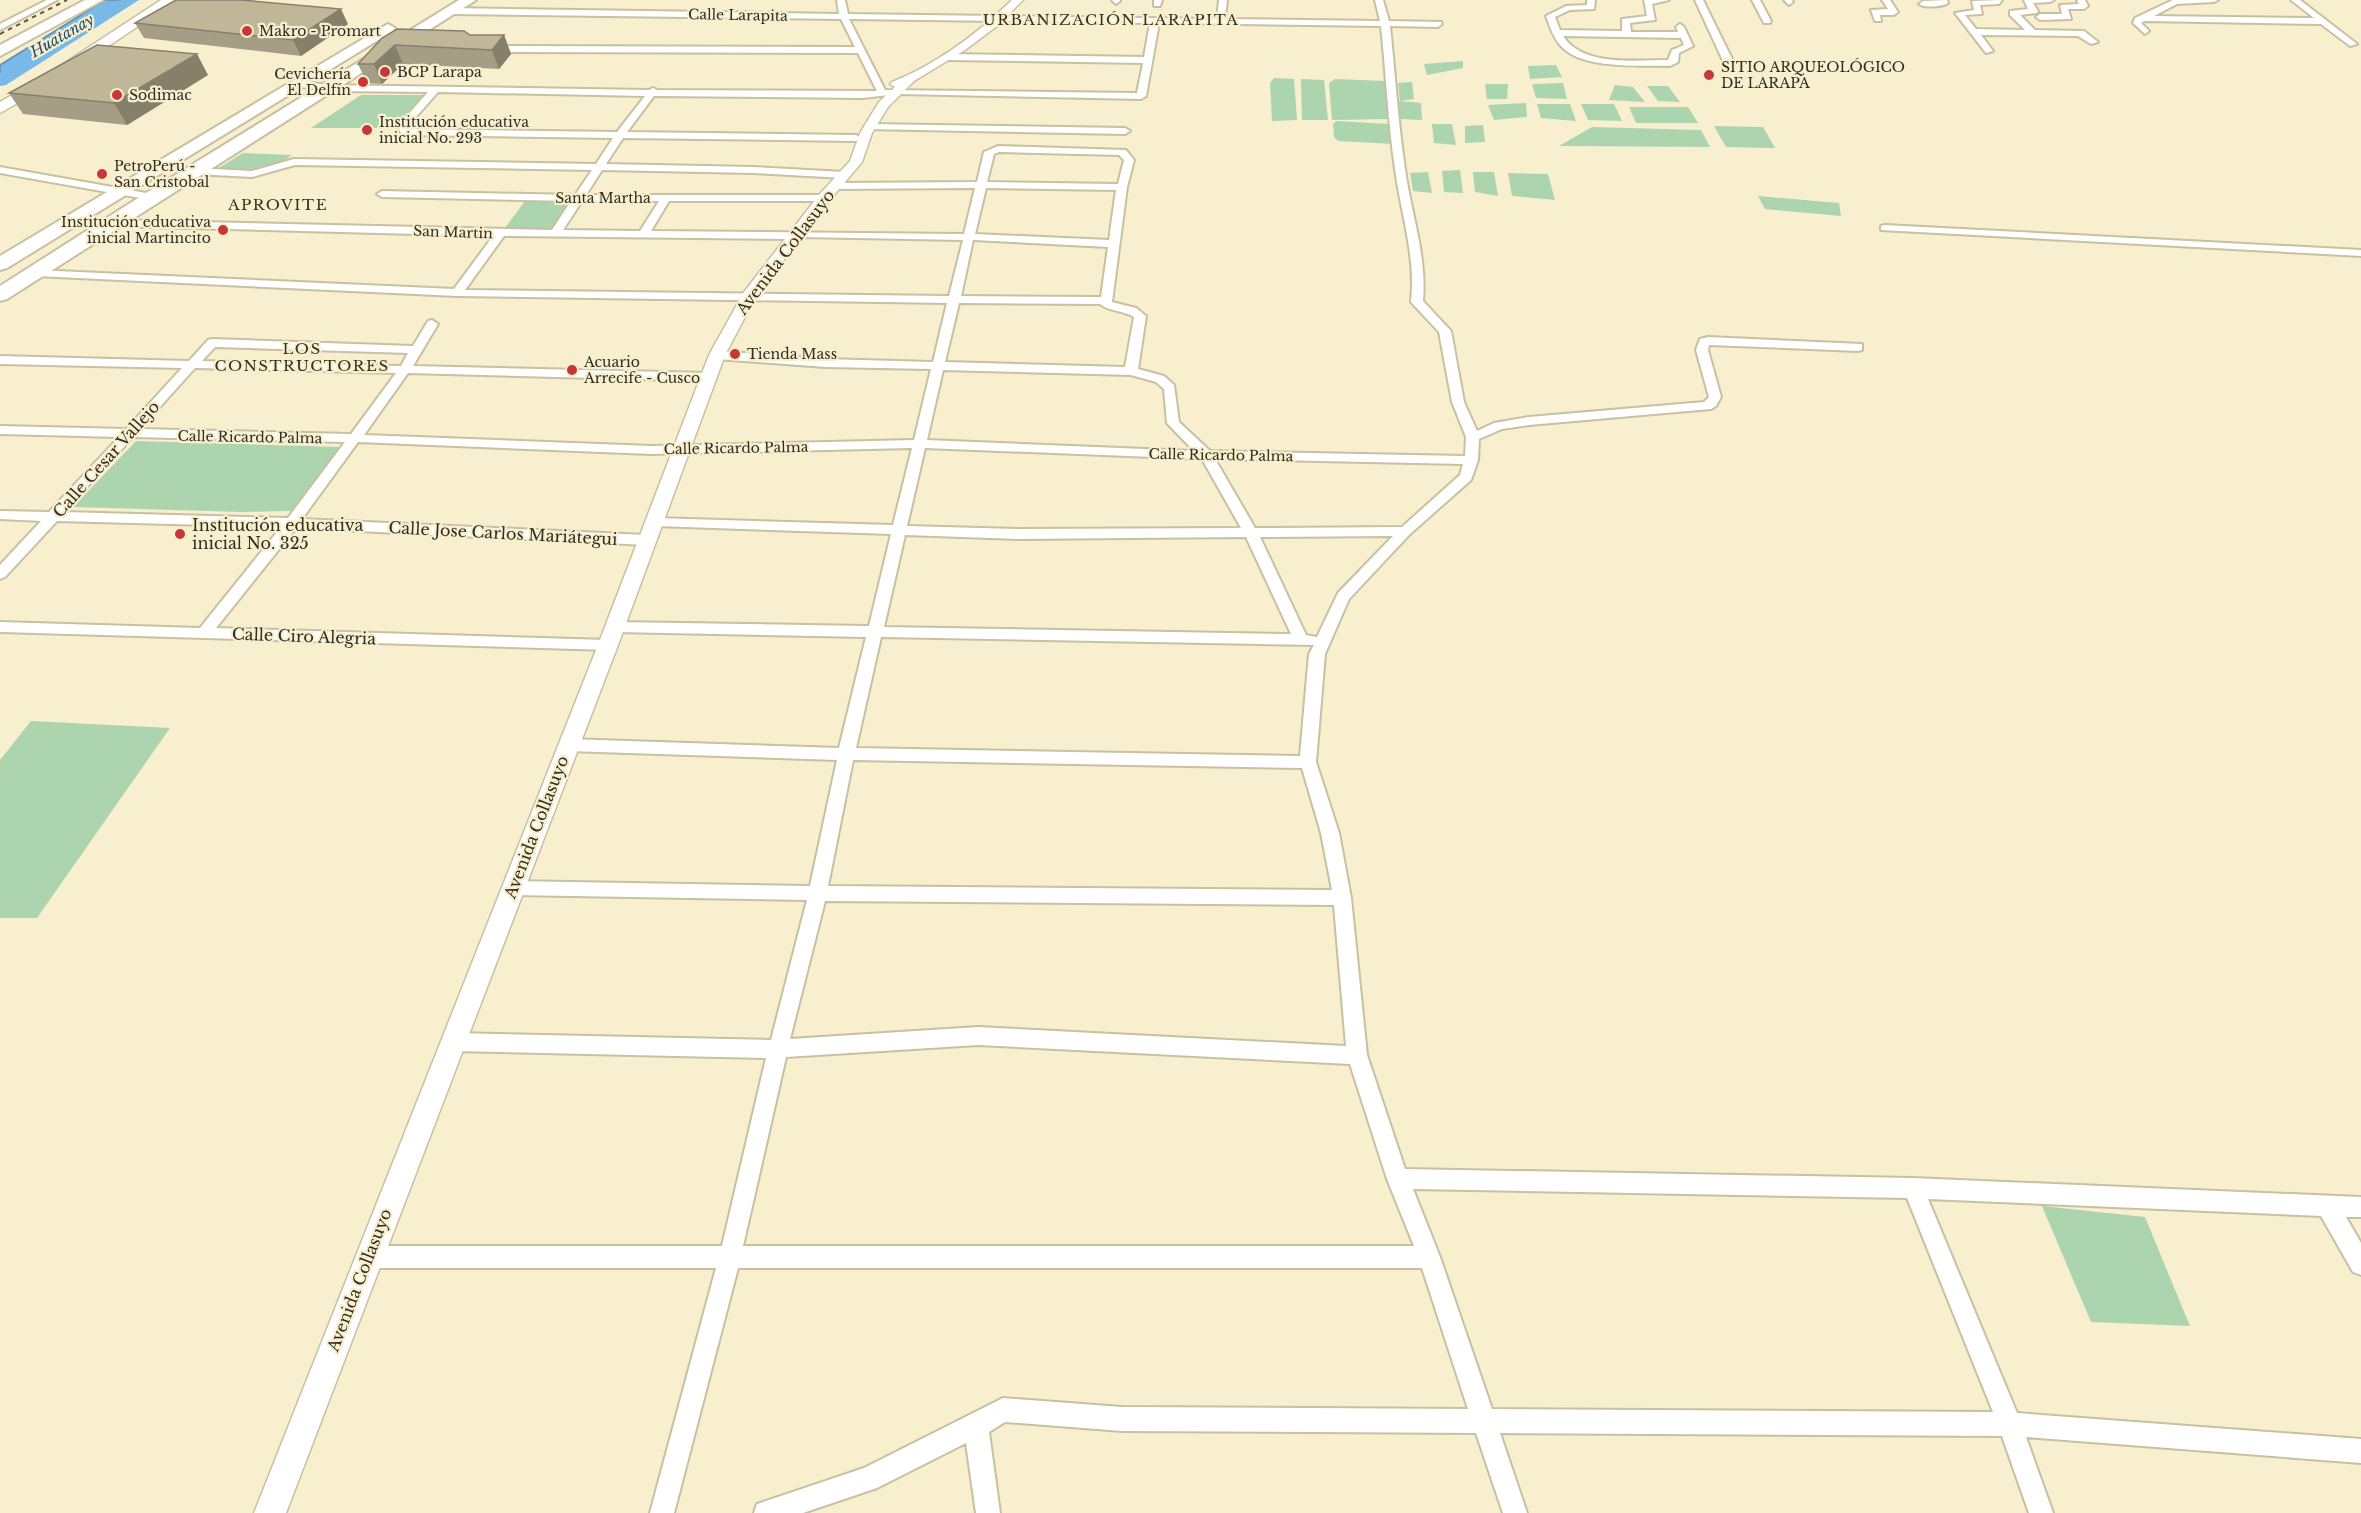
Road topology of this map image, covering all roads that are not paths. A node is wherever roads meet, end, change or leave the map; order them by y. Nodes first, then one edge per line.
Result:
1 (53, 0) edge
2 (96, 0) edge
3 (160, 0) edge
4 (170, 0) edge
5 (469, 0) edge
6 (841, 0) edge
7 (1018, 0) edge
8 (1223, 0) edge
9 (1379, 0) edge
10 (1591, 0) edge
11 (1665, 0) edge
12 (1699, 0) edge
13 (1756, 0) edge
14 (1886, 0) edge
15 (1943, 0) edge
16 (1998, 0) edge
17 (2050, 0) edge
18 (2081, 0) edge
19 (2214, 0) edge
20 (2295, 0) edge
21 (1923, 4) dead end
22 (80, 6) edge
23 (451, 11) junction
24 (844, 17) junction
25 (2040, 18) dead end
26 (2143, 18) junction
27 (403, 19) dead end
28 (1000, 19) junction
29 (1878, 19) dead end
30 (1155, 20) junction
31 (1221, 21) junction
32 (1767, 21) dead end
33 (2322, 21) junction
34 (1385, 23) junction
35 (1438, 24) dead end
36 (0, 27) edge
37 (2145, 31) dead end
38 (1975, 32) junction
39 (2032, 32) junction
40 (1557, 33) junction
41 (1628, 34) junction
42 (2094, 42) dead end
43 (0, 44) edge
44 (2354, 44) dead end
45 (477, 49) edge
46 (0, 51) edge
47 (862, 51) junction
48 (1989, 51) dead end
49 (946, 57) junction
50 (0, 58) edge
51 (1148, 60) junction
52 (1729, 63) dead end
53 (296, 84) junction
54 (329, 88) junction
55 (436, 89) junction
56 (653, 91) junction
57 (890, 94) junction
58 (0, 102) edge
59 (0, 108) edge
60 (1125, 131) dead end
61 (862, 132) junction
62 (621, 133) junction
63 (598, 168) junction
64 (0, 170) edge
65 (194, 171) junction
66 (838, 182) junction
67 (981, 186) junction
68 (1122, 187) junction
69 (117, 192) junction
70 (382, 194) dead end
71 (152, 197) junction
72 (579, 198) junction
73 (666, 198) junction
74 (111, 223) junction
75 (1886, 228) dead end
76 (501, 233) junction
77 (555, 234) junction
78 (643, 235) junction
79 (795, 235) junction
80 (969, 237) junction
81 (1115, 244) junction
82 (2361, 253) edge
83 (0, 264) edge
84 (35, 273) junction
85 (457, 292) junction
86 (0, 295) edge
87 (749, 295) junction
88 (954, 300) junction
89 (1106, 301) junction
90 (432, 324) dead end
91 (1858, 347) dead end
92 (417, 350) junction
93 (717, 355) junction
94 (0, 360) edge
95 (193, 365) junction
96 (938, 366) junction
97 (405, 369) junction
98 (1132, 371) junction
99 (709, 377) junction
100 (0, 430) edge
101 (127, 435) junction
102 (1473, 437) junction
103 (353, 438) junction
104 (920, 444) junction
105 (680, 449) junction
106 (1206, 455) junction
107 (1472, 460) junction
108 (0, 515) edge
109 (53, 517) junction
110 (292, 523) junction
111 (898, 530) junction
112 (650, 531) junction
113 (1405, 531) junction
114 (1252, 534) junction
115 (0, 574) edge
116 (0, 627) edge
117 (204, 633) junction
118 (876, 633) junction
119 (611, 636) junction
120 (1324, 639) junction
121 (1301, 640) junction
122 (568, 745) junction
123 (846, 754) junction
124 (1308, 762) junction
125 (512, 888) junction
126 (818, 892) junction
127 (1342, 898) junction
128 (453, 1042) junction
129 (778, 1049) junction
130 (1357, 1055) junction
131 (1398, 1179) junction
132 (1913, 1188) junction
133 (2327, 1205) junction
134 (2361, 1207) edge
135 (368, 1257) junction
136 (730, 1257) junction
137 (1429, 1257) junction
138 (2361, 1264) edge
139 (1486, 1422) junction
140 (2010, 1424) junction
141 (976, 1426) junction
142 (2361, 1450) edge
143 (270, 1513) edge
144 (662, 1513) edge
145 (766, 1513) edge
146 (988, 1513) edge
147 (1515, 1513) edge
148 (2041, 1513) edge

1 - 36 street
2 - 22 highway
3 - 58 main road
4 - 59 main road
5 - 23 highway
6 - 24 street
7 - 28 street, Avenida Collasuyo
8 - 31 street
9 - 34 street
10 - 40 street
11 - 41 street
12 - 52 street
13 - 32 street
14 - 29 street
15 - 21 street
16 - 38 street
17 - 39 street
18 - 25 street
19 - 26 street
20 - 33 street
22 - 43 highway
22 - 46 highway
22 - 50 highway
23 - 24 street, Calle Larapita
23 - 54 highway
24 - 28 street, Calle Larapita
24 - 47 street
26 - 33 street
26 - 37 street
27 - 53 highway
28 - 30 street, Calle Larapita
28 - 49 street, Avenida Collasuyo
30 - 31 street, Calle Larapita
30 - 51 street
31 - 34 street, Calle Larapita
33 - 44 street
34 - 35 street, Calle Larapita
34 - 102 street
38 - 39 street
38 - 48 street
39 - 42 street
40 - 41 street
40 - 41 street
45 - 47 street
47 - 57 street
49 - 51 street
49 - 57 street, Avenida Collasuyo
51 - 57 street
53 - 54 street
53 - 69 highway
54 - 55 street
54 - 65 highway
55 - 56 street
55 - 62 street
56 - 57 street
56 - 62 street
57 - 61 street, Avenida Collasuyo
60 - 61 street
61 - 62 street
61 - 66 street, Avenida Collasuyo
62 - 63 street
63 - 65 street
63 - 66 street
63 - 72 street
64 - 69 street
65 - 71 highway
66 - 67 street
66 - 73 street, Santa Martha
66 - 79 street, Avenida Collasuyo
67 - 68 street
67 - 68 street
67 - 80 street
68 - 81 street
69 - 71 street
69 - 83 highway
70 - 72 street, Santa Martha
71 - 74 highway
72 - 73 street, Santa Martha
72 - 77 street
73 - 78 street
74 - 76 street, San Martin
74 - 84 highway
75 - 82 street
76 - 77 street, San Martin
76 - 85 street
77 - 78 street, San Martin
78 - 79 street, San Martin
79 - 80 street, San Martin
79 - 87 street, Avenida Collasuyo
80 - 81 street, San Martin
80 - 88 street
81 - 89 street
84 - 85 street
84 - 86 highway
85 - 87 street
87 - 88 street
87 - 93 street, Avenida Collasuyo
88 - 89 street
88 - 96 street
89 - 98 street
90 - 92 street
91 - 102 street
92 - 95 street, Calle Cesar Vallejo
92 - 97 street
93 - 96 street
93 - 99 street, Avenida Collasuyo
94 - 95 street
95 - 97 street
95 - 101 street, Calle Cesar Vallejo
96 - 98 street
96 - 104 street
97 - 99 street
97 - 103 street
98 - 106 street
99 - 105 street, Avenida Collasuyo
100 - 101 street, Calle Ricardo Palma
101 - 103 street, Calle Ricardo Palma
101 - 109 street, Calle Cesar Vallejo
102 - 107 street
103 - 105 street, Calle Ricardo Palma
103 - 110 street
104 - 105 street, Calle Ricardo Palma
104 - 106 street, Calle Ricardo Palma
104 - 111 street
105 - 112 street, Avenida Collasuyo
106 - 107 street, Calle Ricardo Palma
106 - 114 street
107 - 113 street
108 - 109 street, Calle Jose Carlos Mariátegui
109 - 110 street, Calle Jose Carlos Mariátegui
109 - 115 street, Calle Cesar Vallejo
110 - 112 street, Calle Jose Carlos Mariátegui
110 - 117 street
111 - 112 street, Calle Jose Carlos Mariátegui
111 - 114 street, Calle Jose Carlos Mariátegui
111 - 118 street
112 - 119 street, Avenida Collasuyo
113 - 114 street, Calle Jose Carlos Mariátegui
113 - 120 street
114 - 121 street
116 - 117 street, Calle Ciro Alegria
117 - 119 street, Calle Ciro Alegria
118 - 119 street, Calle Ciro Alegria
118 - 121 street, Calle Ciro Alegria
118 - 123 street
119 - 122 street, Avenida Collasuyo
120 - 121 street, Calle Ciro Alegria
120 - 124 street
122 - 123 street
122 - 125 street, Avenida Collasuyo
123 - 124 street
123 - 126 street
124 - 127 street
125 - 126 street
125 - 128 street, Avenida Collasuyo
126 - 127 street
126 - 129 street
127 - 130 street
128 - 129 street
128 - 135 street, Avenida Collasuyo
129 - 130 street
129 - 136 street
130 - 131 street
131 - 132 street
131 - 137 street
132 - 133 street
132 - 140 street
133 - 134 street
133 - 138 street
135 - 136 street
135 - 143 street, Avenida Collasuyo
136 - 137 street
136 - 144 street
137 - 139 street
139 - 140 street
139 - 141 street
139 - 147 street
140 - 142 street
140 - 148 street
141 - 145 street
141 - 146 street

